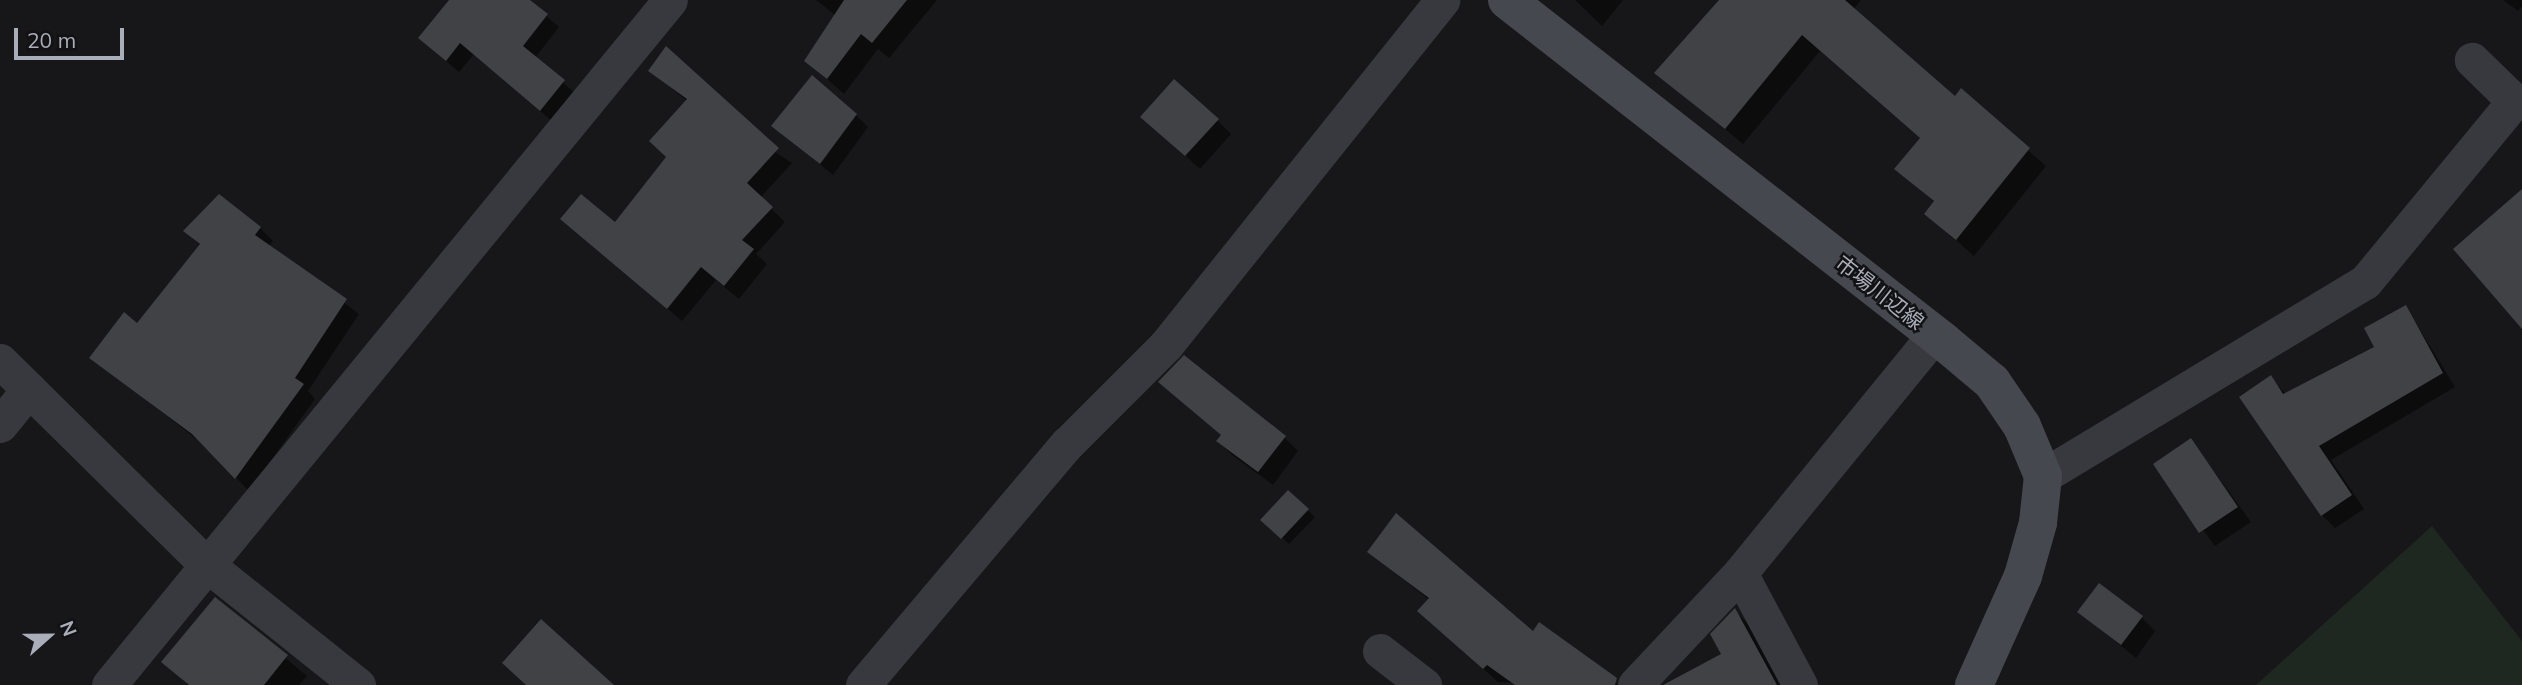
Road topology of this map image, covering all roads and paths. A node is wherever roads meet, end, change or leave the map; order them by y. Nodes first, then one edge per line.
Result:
1 (670, 0) edge
2 (1442, 0) edge
3 (1507, 0) edge
4 (2472, 60) dead end
5 (1935, 334) junction
6 (0, 361) edge
7 (29, 389) junction
8 (0, 425) edge
9 (2043, 476) junction
10 (205, 563) junction
11 (1740, 573) junction
12 (1380, 651) dead end
13 (109, 685) edge
14 (358, 685) edge
15 (863, 685) edge
16 (1424, 685) edge
17 (1635, 685) edge
18 (1800, 685) edge
19 (1974, 685) edge

1 - 10 street
2 - 15 street
3 - 5 main road, 市場川辺線
4 - 9 street
5 - 9 main road, 市場川辺線
5 - 11 street
6 - 7 street
7 - 8 street
7 - 10 street
9 - 19 main road
10 - 13 street
10 - 14 street
11 - 17 street
11 - 18 street
12 - 16 street

